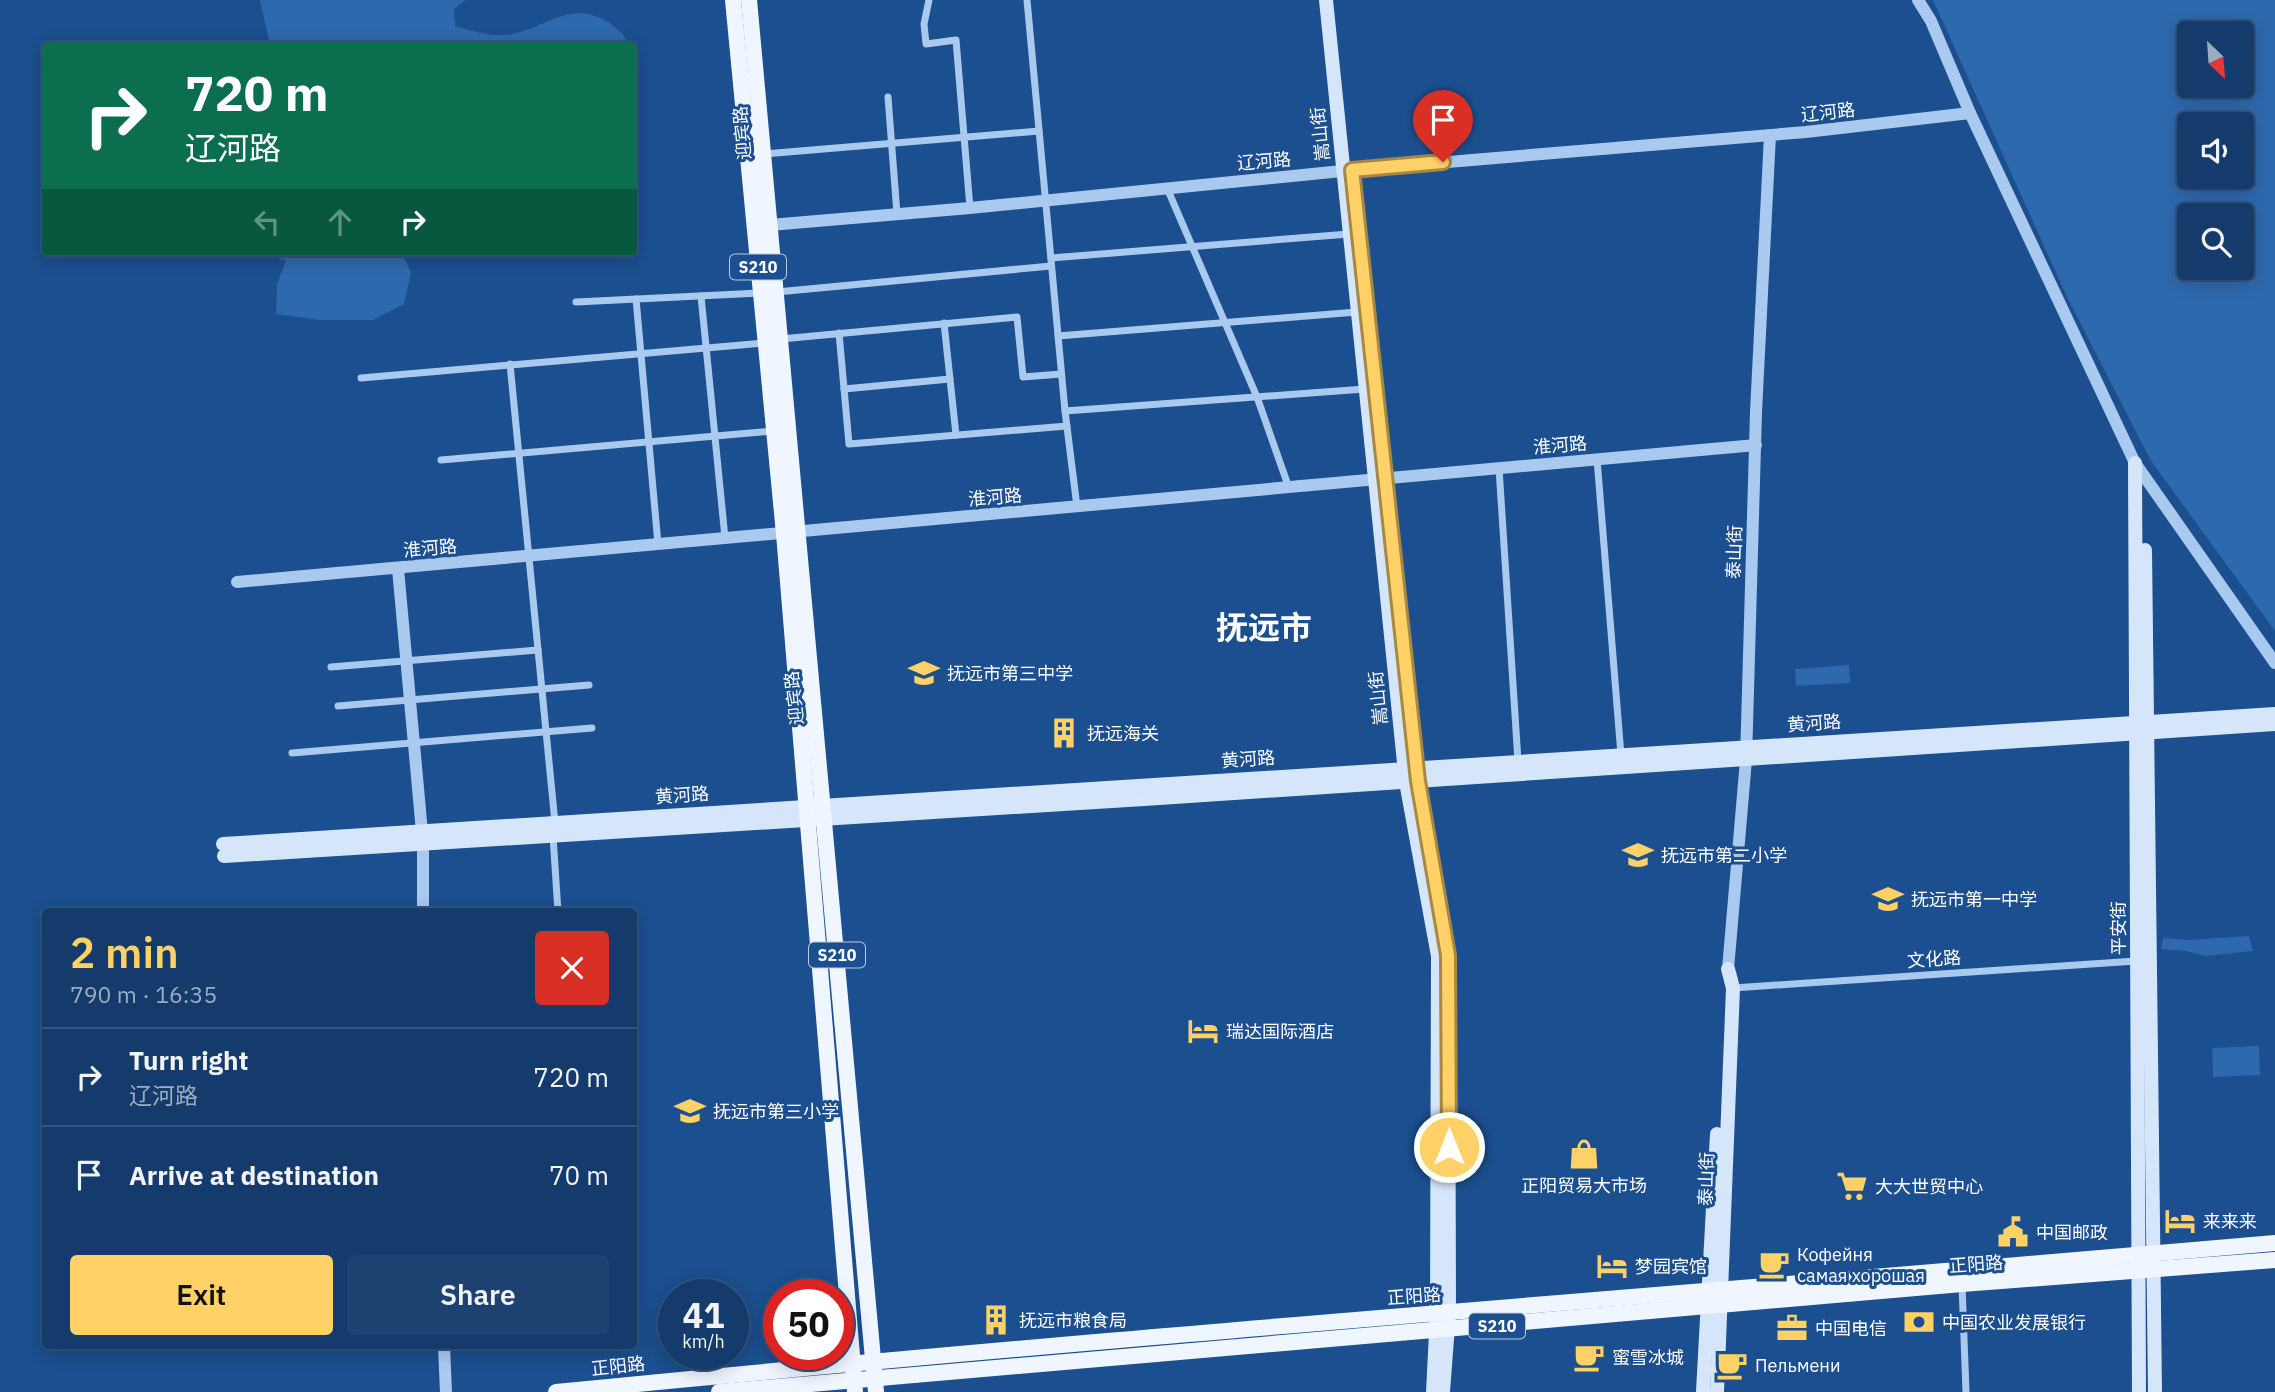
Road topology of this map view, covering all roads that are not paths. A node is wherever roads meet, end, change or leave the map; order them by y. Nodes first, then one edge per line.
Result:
1 (733, 0) edge
2 (749, 0) edge
3 (929, 0) edge
4 (1027, 0) edge
5 (1325, 0) edge
6 (1335, 0) edge
7 (1919, 0) edge
8 (888, 97) dead end
9 (1970, 113) junction
10 (1039, 131) junction
11 (1770, 135) junction
12 (965, 138) junction
13 (892, 145) junction
14 (763, 154) junction
15 (1348, 171) junction
16 (1167, 187) junction
17 (1045, 199) junction
18 (970, 208) junction
19 (897, 214) junction
20 (770, 225) junction
21 (1349, 234) junction
22 (1194, 247) junction
23 (1051, 262) junction
24 (768, 293) junction
25 (701, 296) junction
26 (636, 299) junction
27 (576, 302) dead end
28 (1357, 312) junction
29 (944, 324) junction
30 (1226, 324) junction
31 (838, 333) junction
32 (1058, 336) junction
33 (773, 341) junction
34 (706, 348) junction
35 (641, 352) junction
36 (510, 364) junction
37 (1061, 373) junction
38 (361, 379) dead end
39 (950, 379) junction
40 (844, 389) junction
41 (1365, 389) junction
42 (1257, 397) junction
43 (1065, 411) junction
44 (1067, 426) junction
45 (774, 431) junction
46 (956, 435) junction
47 (713, 437) junction
48 (648, 443) junction
49 (1756, 445) junction
50 (519, 455) junction
51 (1597, 459) junction
52 (441, 460) dead end
53 (2135, 463) junction
54 (1499, 468) junction
55 (2144, 477) junction
56 (1380, 479) junction
57 (1289, 488) junction
58 (1077, 507) junction
59 (790, 533) junction
60 (725, 539) junction
61 (658, 545) junction
62 (529, 557) junction
63 (398, 569) junction
64 (237, 582) dead end
65 (538, 650) junction
66 (407, 660) junction
67 (2275, 663) edge
68 (331, 667) dead end
69 (589, 685) dead end
70 (542, 690) junction
71 (410, 700) junction
72 (338, 706) dead end
73 (2275, 714) edge
74 (2275, 724) edge
75 (592, 727) dead end
76 (2143, 727) junction
77 (546, 732) junction
78 (414, 742) junction
79 (292, 752) dead end
80 (1746, 753) junction
81 (1621, 754) junction
82 (1518, 761) junction
83 (1411, 775) junction
84 (825, 812) junction
85 (807, 813) junction
86 (554, 829) junction
87 (422, 837) junction
88 (223, 850) dead end
89 (423, 908) edge
90 (558, 908) edge
91 (2137, 961) junction
92 (1728, 969) junction
93 (1732, 988) junction
94 (2275, 1244) edge
95 (2275, 1260) edge
96 (2146, 1262) junction
97 (845, 1279) edge
98 (1962, 1284) junction
99 (1714, 1299) junction
100 (1443, 1313) junction
101 (1442, 1330) junction
102 (444, 1349) edge
103 (874, 1361) junction
104 (854, 1363) edge
105 (781, 1370) edge
106 (876, 1385) edge
107 (855, 1386) edge
108 (446, 1392) edge
109 (556, 1392) edge
110 (719, 1392) edge
111 (1433, 1392) edge
112 (1443, 1392) edge
113 (1703, 1392) edge
114 (1717, 1392) edge
115 (1966, 1392) edge
116 (2139, 1392) edge
117 (2155, 1392) edge

1 - 24 main road, 迎宾路 / S210
2 - 14 main road, 迎宾路 / S210
3 - 12 street
4 - 10 street
5 - 15 main road, 嵩山街
6 - 15 main road, 嵩山街
7 - 9 street
8 - 13 street
9 - 11 street, 辽河路
9 - 53 street
10 - 12 street
10 - 17 street
11 - 15 street, 辽河路
11 - 49 street, 泰山街
12 - 13 street
12 - 18 street
13 - 14 street
13 - 19 street
14 - 20 main road, 迎宾路 / S210
15 - 16 street, 辽河路
15 - 21 main road, 嵩山街
15 - 56 main road, 嵩山街
16 - 17 street, 辽河路
16 - 22 street
17 - 18 street, 辽河路
17 - 23 street
18 - 19 street, 辽河路
19 - 20 street, 辽河路
20 - 24 main road, 迎宾路 / S210
21 - 22 street
21 - 28 main road, 嵩山街
22 - 23 street
22 - 30 street
23 - 24 street
23 - 32 street
24 - 25 street
24 - 33 main road, 迎宾路 / S210
25 - 26 street
25 - 34 street
26 - 27 street
26 - 35 street
28 - 30 street
28 - 41 main road, 嵩山街
29 - 31 street
29 - 37 street
29 - 39 street
30 - 32 street
30 - 42 street
31 - 33 street
31 - 40 street
32 - 37 street
33 - 34 street
33 - 45 main road, 迎宾路 / S210
33 - 59 main road, 迎宾路 / S210
34 - 35 street
34 - 47 street
35 - 36 street
35 - 48 street
36 - 38 street
36 - 50 street
37 - 43 street
39 - 40 street
39 - 46 street
40 - 46 street
41 - 42 street
41 - 56 main road, 嵩山街
42 - 43 street
42 - 57 street
43 - 44 street
44 - 46 street
44 - 58 street
45 - 47 street
45 - 59 main road, 迎宾路 / S210
47 - 48 street
47 - 60 street
48 - 50 street
48 - 61 street
49 - 51 street, 淮河路
49 - 80 street, 泰山街
50 - 52 street
50 - 62 street
51 - 54 street, 淮河路
51 - 81 street
53 - 55 street
53 - 76 main road, 平安街
54 - 56 street, 淮河路
54 - 82 street
55 - 67 street
55 - 76 main road, 平安街
56 - 57 street, 淮河路
56 - 83 main road, 嵩山街
57 - 58 street, 淮河路
58 - 59 street, 淮河路
59 - 60 street, 淮河路
59 - 84 main road, 迎宾路 / S210
59 - 85 main road, 迎宾路 / S210
60 - 61 street, 淮河路
61 - 62 street, 淮河路
62 - 63 street, 淮河路
62 - 65 street
63 - 64 street, 淮河路
63 - 66 street
65 - 66 street
65 - 70 street
66 - 68 street
66 - 71 street
69 - 70 street
70 - 71 street
70 - 77 street
71 - 72 street
71 - 78 street
73 - 76 main road, 黄河路
74 - 76 main road, 黄河路
75 - 77 street
76 - 80 main road, 黄河路
76 - 91 main road, 平安街
76 - 96 main road, 平安街
77 - 78 street
77 - 86 street
78 - 79 street
78 - 87 street
80 - 81 main road, 黄河路
80 - 83 main road, 黄河路
80 - 92 street, 泰山街
81 - 82 main road, 黄河路
82 - 83 main road, 黄河路
83 - 84 main road, 黄河路
83 - 100 main road, 嵩山街
84 - 85 main road, 黄河路
84 - 103 main road, 迎宾路 / S210
85 - 86 main road, 黄河路
85 - 97 main road, 迎宾路 / S210
86 - 87 main road, 黄河路
86 - 90 street
87 - 88 main road, 黄河路
87 - 89 street
91 - 93 street, 文化路
91 - 96 main road, 平安街
92 - 93 main road, 泰山街
92 - 99 main road, 泰山街
93 - 99 main road, 泰山街
94 - 96 main road, 正阳路
95 - 96 main road, 正阳路 / S210
96 - 98 main road, 正阳路 / S210
96 - 99 main road, 正阳路
96 - 116 main road, 平安街
96 - 117 main road, 平安街
98 - 99 main road, 正阳路 / S210
98 - 115 street
99 - 100 main road, 正阳路
99 - 101 main road, 正阳路 / S210
99 - 113 main road, 泰山街
99 - 114 main road, 泰山街
100 - 101 main road, 嵩山街
100 - 103 main road, 正阳路
101 - 106 main road, 正阳路 / S210
101 - 111 main road, 嵩山街
101 - 112 main road, 嵩山街
102 - 108 street
103 - 104 main road, 正阳路
103 - 106 main road, 迎宾路 / S210
105 - 109 main road, 正阳路
106 - 107 main road, 正阳路 / S210
107 - 110 main road, 正阳路 / S210

